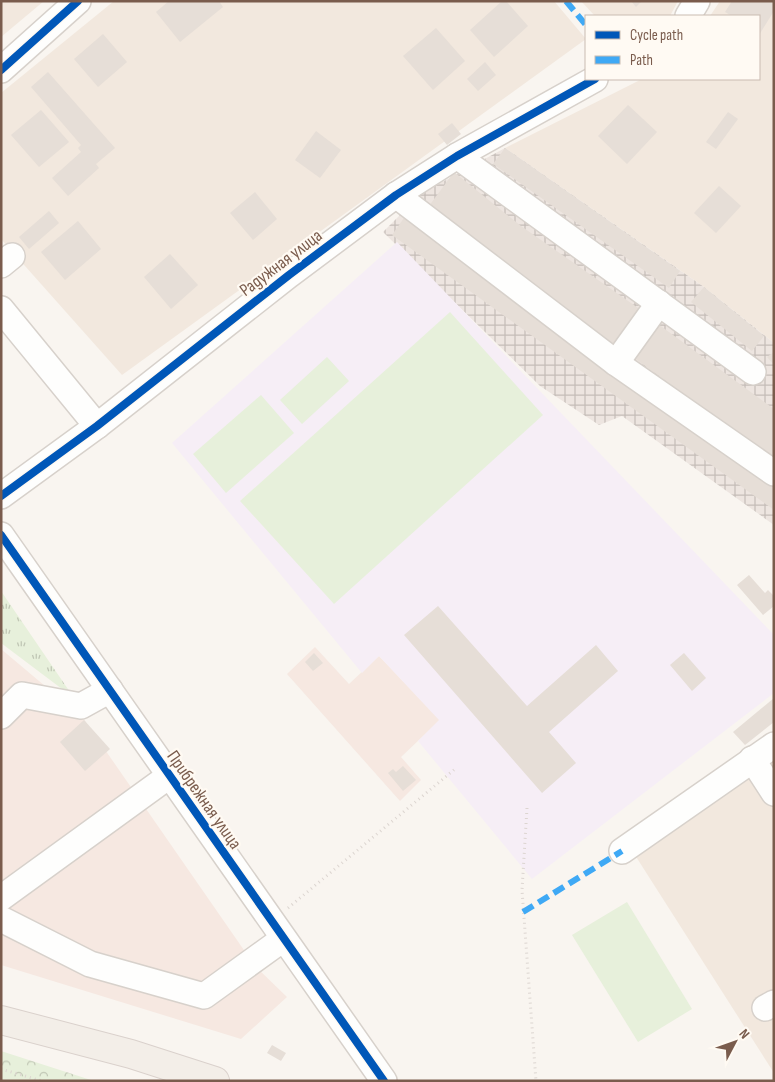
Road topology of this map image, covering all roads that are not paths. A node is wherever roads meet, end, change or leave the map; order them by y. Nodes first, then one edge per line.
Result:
1 (78, 1) edge
2 (697, 1) edge
3 (689, 15) edge
4 (1, 70) edge
5 (593, 80) edge
6 (457, 156) junction
7 (396, 195) junction
8 (659, 303) junction
9 (1, 309) edge
10 (616, 363) junction
11 (753, 372) dead end
12 (97, 426) junction
13 (774, 473) edge
14 (1, 496) edge
15 (1, 534) edge
16 (110, 690) junction
17 (1, 716) edge
18 (774, 746) edge
19 (752, 759) junction
20 (169, 776) junction
21 (774, 793) edge
22 (622, 851) dead end
23 (1, 898) edge
24 (1, 919) edge
25 (277, 930) junction
26 (1, 1020) edge
27 (216, 1081) edge
28 (384, 1081) edge

1 - 4 street
2 - 3 street
5 - 6 street, Радужная улица
6 - 7 street, Радужная улица
6 - 8 street
7 - 10 street
7 - 12 street, Радужная улица
8 - 10 street
8 - 11 street
9 - 12 street
10 - 13 street
12 - 14 street, Радужная улица
15 - 16 street, Прибрежная улица
16 - 17 street
16 - 20 street, Прибрежная улица
18 - 19 street
19 - 21 street
19 - 22 street
20 - 23 street
20 - 25 street, Прибрежная улица
24 - 25 street
25 - 28 street, Прибрежная улица
26 - 27 main road

